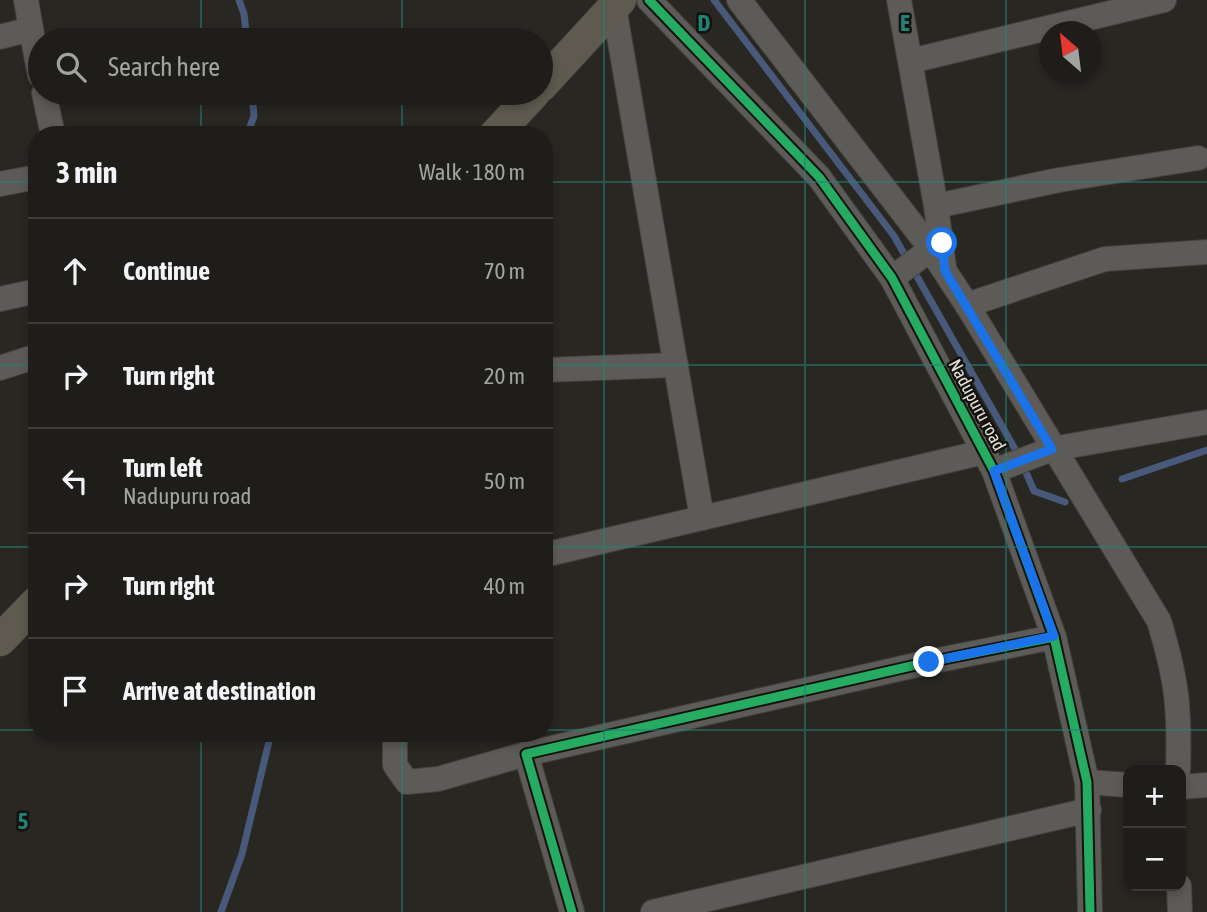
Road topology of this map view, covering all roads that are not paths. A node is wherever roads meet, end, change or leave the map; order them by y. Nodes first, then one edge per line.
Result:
1 (26, 0) edge
2 (649, 0) edge
3 (739, 0) edge
4 (899, 0) edge
5 (1164, 0) edge
6 (617, 4) edge
7 (31, 28) edge
8 (28, 30) edge
9 (0, 37) edge
10 (911, 61) junction
11 (553, 73) edge
12 (47, 105) edge
13 (523, 105) edge
14 (51, 126) edge
15 (503, 126) edge
16 (1198, 158) dead end
17 (28, 179) edge
18 (0, 184) edge
19 (936, 206) junction
20 (930, 250) junction
21 (1207, 252) edge
22 (945, 271) junction
23 (892, 278) junction
24 (28, 293) edge
25 (0, 299) edge
26 (967, 305) junction
27 (28, 359) edge
28 (676, 365) junction
29 (0, 368) edge
30 (553, 370) edge
31 (1207, 422) edge
32 (1052, 449) junction
33 (989, 462) junction
34 (702, 518) junction
35 (553, 553) edge
36 (28, 610) edge
37 (1054, 636) junction
38 (0, 640) edge
39 (395, 742) edge
40 (526, 754) junction
41 (1178, 765) edge
42 (1087, 782) junction
43 (1123, 785) edge
44 (1207, 785) edge
45 (1186, 787) edge
46 (1088, 810) junction
47 (1179, 891) edge
48 (572, 912) edge
49 (653, 912) edge
50 (1090, 912) edge
51 (1180, 912) edge

1 - 7 street
2 - 23 street, Nadupuru road
3 - 20 street
4 - 10 street
5 - 10 street
6 - 11 main road
6 - 28 street
8 - 9 street
10 - 19 street
12 - 14 street
13 - 15 main road
16 - 19 street
17 - 18 street
19 - 22 street
20 - 22 street
20 - 23 street
21 - 26 street
22 - 26 street
23 - 33 street, Nadupuru road
24 - 25 street
26 - 32 street
27 - 29 street
28 - 30 street
28 - 34 street
31 - 32 street
32 - 33 street
32 - 41 street
33 - 34 street
33 - 37 street, Nadupuru road
34 - 35 street
36 - 38 main road
37 - 40 street
37 - 42 street, Nadupuru road
39 - 40 street
40 - 48 street
42 - 43 street
42 - 46 street, Nadupuru road
44 - 45 street
46 - 49 street
46 - 50 street, Nadupuru road
47 - 51 street

